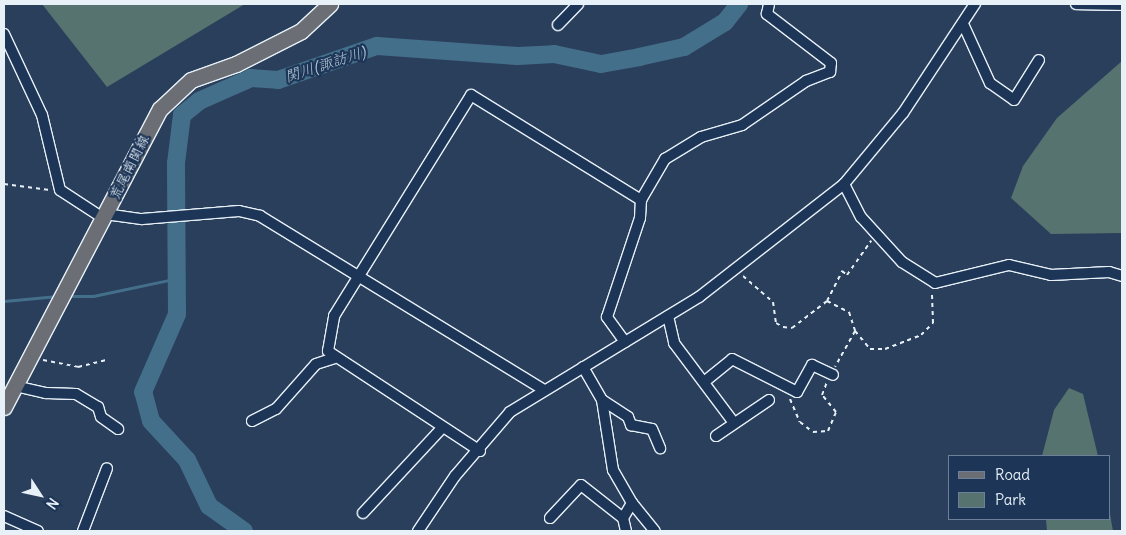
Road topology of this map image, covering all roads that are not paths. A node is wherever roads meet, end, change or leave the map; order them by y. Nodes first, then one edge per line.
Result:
1 (330, 4) edge
2 (578, 4) edge
3 (769, 4) edge
4 (975, 4) edge
5 (1076, 4) edge
6 (1122, 5) edge
7 (558, 25) dead end
8 (964, 26) junction
9 (4, 34) edge
10 (1039, 60) dead end
11 (844, 184) junction
12 (641, 200) junction
13 (104, 216) junction
14 (359, 276) junction
15 (1122, 276) edge
16 (668, 316) junction
17 (625, 342) junction
18 (334, 358) junction
19 (583, 367) junction
20 (832, 374) road end
21 (704, 382) junction
22 (15, 386) junction
23 (542, 389) junction
24 (602, 400) junction
25 (769, 400) dead end
26 (4, 407) edge
27 (252, 421) dead end
28 (734, 424) junction
29 (442, 428) junction
30 (118, 429) dead end
31 (716, 436) dead end
32 (660, 448) dead end
33 (480, 452) junction
34 (108, 468) dead end
35 (632, 503) junction
36 (363, 514) dead end
37 (4, 516) edge
38 (550, 518) dead end
39 (623, 518) junction
40 (38, 531) edge
41 (83, 531) edge
42 (418, 531) edge
43 (626, 531) edge
44 (655, 531) edge

1 - 13 main road, 荒尾南関線
2 - 7 street
3 - 12 street
4 - 8 street
5 - 6 street
8 - 10 street
8 - 11 street
9 - 13 street
11 - 15 street
11 - 16 street
12 - 14 street
12 - 17 street
13 - 14 street
13 - 22 main road, 荒尾南関線
14 - 18 street
14 - 23 street
16 - 17 street
16 - 21 street
17 - 19 street
18 - 27 street
18 - 29 street
19 - 23 street
19 - 24 street
20 - 21 street
21 - 28 street
22 - 26 main road, 荒尾南関線
22 - 30 street
23 - 33 street
24 - 32 street
24 - 35 street
25 - 28 street
28 - 31 street
29 - 33 street
29 - 36 street
33 - 42 street
34 - 41 street
35 - 39 street
35 - 44 street
37 - 40 street
38 - 39 street
39 - 43 street

